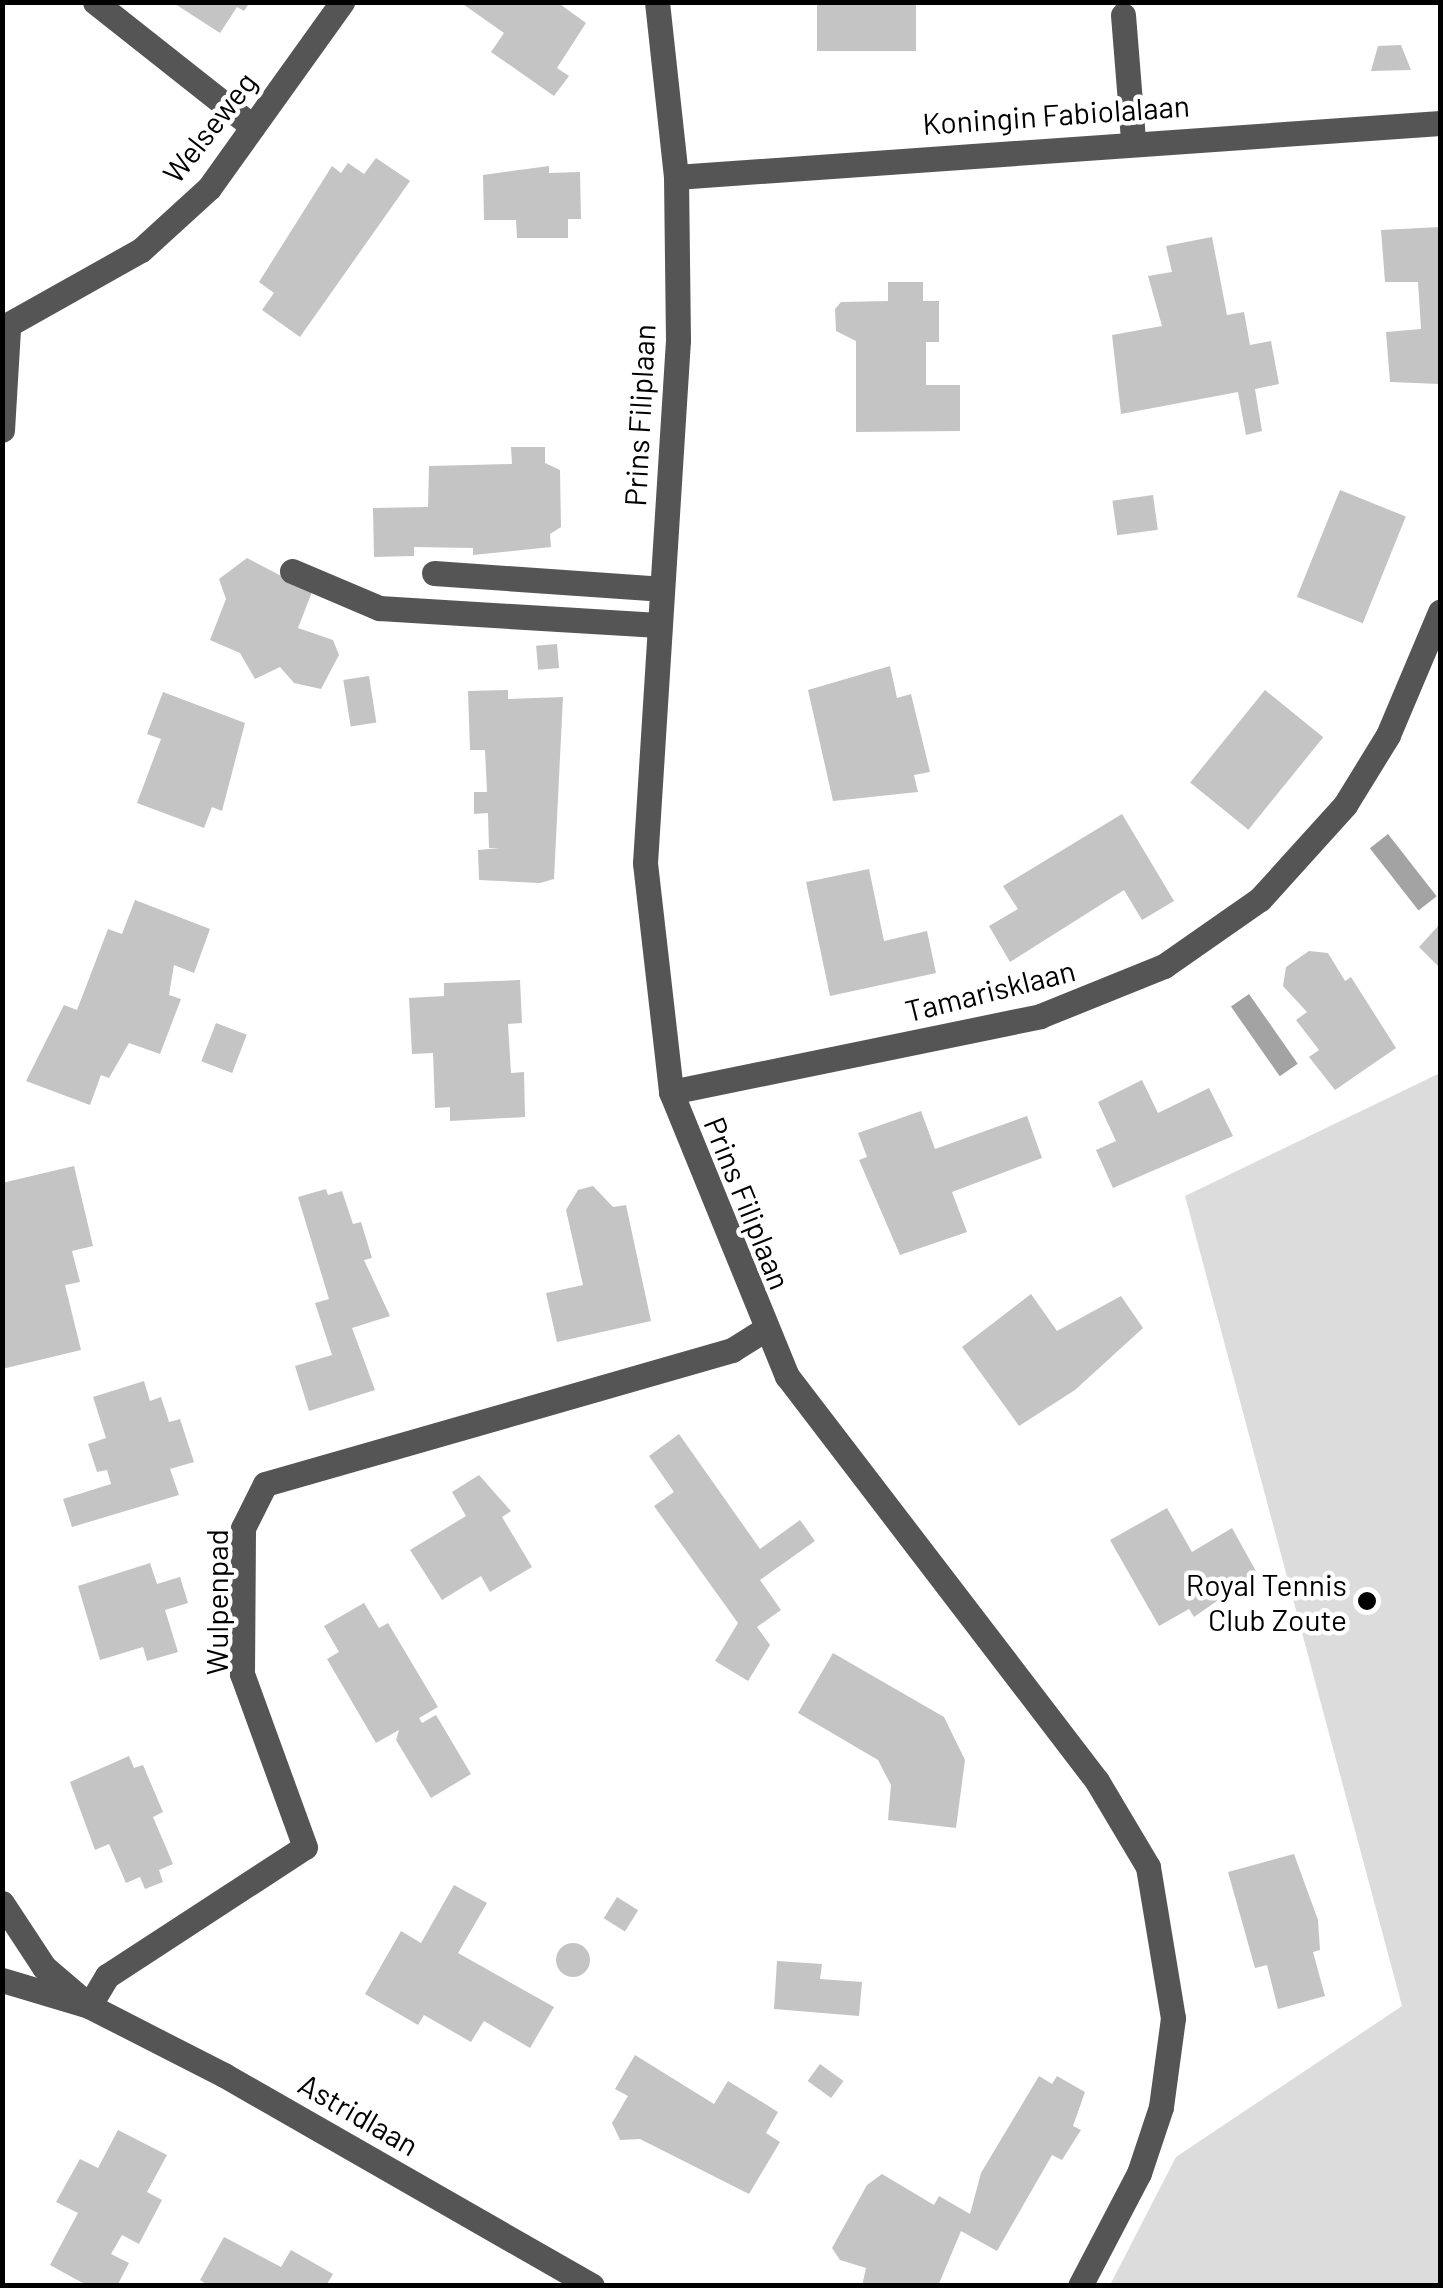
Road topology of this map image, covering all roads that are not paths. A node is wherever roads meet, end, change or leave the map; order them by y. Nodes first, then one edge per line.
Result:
1 (95, 2) edge
2 (342, 2) edge
3 (657, 2) edge
4 (1123, 15) dead end
5 (1440, 122) edge
6 (253, 128) junction
7 (1132, 140) junction
8 (676, 176) junction
9 (5, 328) edge
10 (2, 430) edge
11 (292, 571) dead end
12 (434, 573) dead end
13 (660, 588) junction
14 (1440, 612) edge
15 (658, 625) junction
16 (671, 1092) junction
17 (764, 1330) junction
18 (2, 1903) edge
19 (2, 1980) edge
20 (89, 2006) junction
21 (592, 2286) edge
22 (1080, 2286) edge

1 - 6 street
2 - 6 street, Welseweg
3 - 8 street, Prins Filiplaan
4 - 7 street
5 - 7 street, Koningin Fabiolalaan
6 - 9 street, Welseweg
7 - 8 street, Koningin Fabiolalaan
8 - 13 street, Prins Filiplaan
9 - 10 street
11 - 15 street
12 - 13 street
13 - 15 street, Prins Filiplaan
14 - 16 street, Tamarisklaan
15 - 16 street, Prins Filiplaan
16 - 17 street, Prins Filiplaan
17 - 20 street, Wulpenpad
17 - 22 street, Prins Filiplaan
18 - 20 street
19 - 20 street
20 - 21 street, Astridlaan

